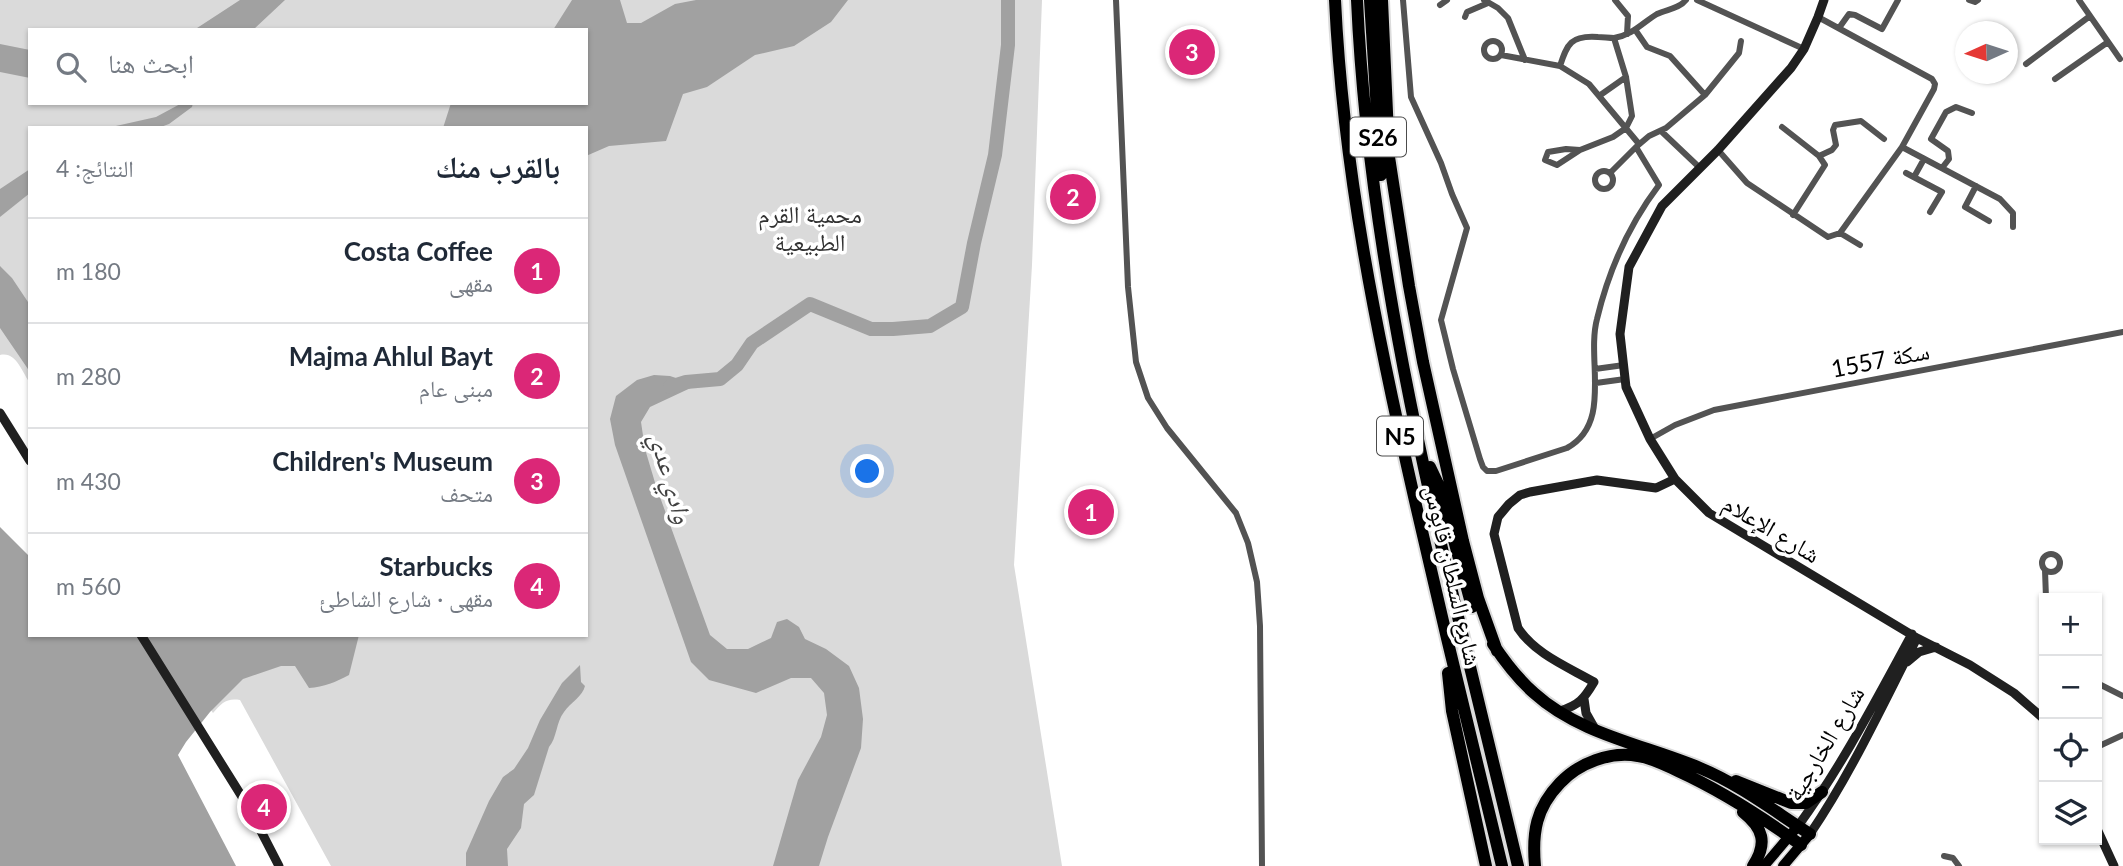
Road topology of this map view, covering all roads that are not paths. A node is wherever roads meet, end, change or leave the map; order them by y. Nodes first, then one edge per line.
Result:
1 (1116, 0) edge
2 (1335, 0) edge
3 (1357, 0) edge
4 (1370, 0) edge
5 (1382, 0) edge
6 (1403, 0) edge
7 (1447, 0) edge
8 (1615, 0) edge
9 (1686, 0) edge
10 (1696, 0) edge
11 (1824, 0) edge
12 (1898, 0) edge
13 (1969, 0) edge
14 (1978, 0) edge
15 (2079, 0) edge
16 (1486, 2) edge
17 (1440, 5) dead end
18 (2090, 16) junction
19 (1465, 17) dead end
20 (1818, 18) junction
21 (1839, 28) junction
22 (1636, 31) junction
23 (1627, 34) junction
24 (1614, 38) junction
25 (1741, 41) dead end
26 (2108, 42) junction
27 (1804, 49) junction
28 (1501, 55) dead end
29 (2120, 59) dead end
30 (1525, 60) junction
31 (2026, 64) dead end
32 (1560, 66) junction
33 (1626, 77) junction
34 (2055, 79) dead end
35 (1705, 95) junction
36 (1599, 96) junction
37 (1972, 113) dead end
38 (1782, 127) dead end
39 (1626, 128) junction
40 (1661, 131) junction
41 (1884, 139) dead end
42 (1637, 146) junction
43 (1902, 147) junction
44 (1580, 150) junction
45 (1718, 150) junction
46 (1819, 156) junction
47 (1924, 159) junction
48 (1700, 167) junction
49 (1942, 168) junction
50 (1610, 173) dead end
51 (1906, 173) dead end
52 (1914, 177) junction
53 (1976, 186) junction
54 (1930, 212) dead end
55 (1793, 215) junction
56 (1989, 221) dead end
57 (2013, 227) dead end
58 (1840, 233) junction
59 (1860, 245) dead end
60 (1388, 273) junction
61 (2123, 332) edge
62 (1623, 365) junction
63 (1595, 369) junction
64 (1625, 379) junction
65 (1596, 383) junction
66 (0, 412) edge
67 (1650, 439) junction
68 (1419, 441) junction
69 (28, 458) edge
70 (1675, 479) junction
71 (2045, 570) dead end
72 (2046, 593) edge
73 (1895, 624) junction
74 (1444, 631) junction
75 (1914, 636) junction
76 (142, 637) edge
77 (1936, 647) junction
78 (1497, 651) junction
79 (1900, 663) junction
80 (2102, 686) edge
81 (2123, 696) edge
82 (1584, 699) junction
83 (1560, 711) junction
84 (2039, 715) edge
85 (1595, 729) junction
86 (2123, 735) edge
87 (2102, 745) edge
88 (1716, 782) junction
89 (1822, 792) junction
90 (1798, 826) junction
91 (1810, 834) junction
92 (1788, 836) junction
93 (2102, 840) edge
94 (1801, 845) junction
95 (1944, 856) dead end
96 (279, 866) edge
97 (1262, 866) edge
98 (1486, 866) edge
99 (1502, 866) edge
100 (1518, 866) edge
101 (1535, 866) edge
102 (1753, 866) edge
103 (1764, 866) edge
104 (1783, 866) edge
105 (1959, 866) edge
106 (2114, 866) edge

1 - 97 street
2 - 74 highway, شارع السلطان قابوس / N5
3 - 60 highway, شارع السلطان قابوس / N5
4 - 60 highway, S26
5 - 78 highway
6 - 65 street
7 - 17 street
8 - 23 street
9 - 22 street
10 - 27 street
11 - 20 main road, شارع الإعلام
12 - 21 street
13 - 14 street
15 - 18 street
16 - 19 street
16 - 30 street
18 - 26 street
18 - 31 street
20 - 21 street
20 - 27 main road, شارع الإعلام
21 - 43 street
22 - 23 street
22 - 35 street
23 - 24 street
24 - 32 street
24 - 33 street
25 - 35 street
26 - 29 street
26 - 34 street
27 - 45 main road, شارع الإعلام
28 - 30 street
30 - 32 street
32 - 36 street
33 - 36 street
33 - 39 street
35 - 40 street
36 - 39 street
37 - 49 street
38 - 46 street
39 - 42 street
39 - 44 street
40 - 42 street
40 - 48 street
41 - 46 street
42 - 50 street
42 - 63 street
43 - 47 street
43 - 58 street
44 - 44 street
45 - 48 main road, شارع الإعلام
45 - 55 street
46 - 55 street
47 - 49 street
47 - 52 street
48 - 62 main road, شارع الإعلام
49 - 53 street
51 - 52 street
52 - 54 street
53 - 56 street
53 - 57 street
55 - 58 street
58 - 59 street
60 - 68 highway, شارع السلطان قابوس / N5
61 - 67 street, سكة 1557
62 - 63 street
62 - 64 main road, شارع الإعلام
63 - 65 street
64 - 65 street
64 - 67 main road, شارع الإعلام
66 - 69 main road
67 - 70 main road, شارع الإعلام
68 - 78 highway
68 - 100 highway, شارع السلطان قابوس / N5
70 - 73 main road, شارع الإعلام
70 - 82 main road
71 - 72 street
73 - 75 main road, شارع الإعلام
73 - 79 main road
74 - 98 highway
74 - 99 highway, شارع السلطان قابوس / N5
75 - 77 main road, شارع الإعلام
75 - 79 main road, شارع الخارجية
76 - 96 main road
77 - 79 main road
77 - 84 main road, شارع الإعلام
78 - 83 highway
79 - 89 main road, شارع الخارجية
79 - 91 main road, شارع الخارجية
80 - 81 street
82 - 83 main road
82 - 85 main road
83 - 85 highway
85 - 88 highway
86 - 87 street
88 - 89 highway
88 - 90 highway
88 - 92 highway
88 - 101 highway
88 - 102 highway
89 - 90 main road, شارع الخارجية
90 - 91 highway
90 - 92 main road, شارع الخارجية
91 - 94 main road, شارع الخارجية
92 - 94 highway
92 - 103 main road, شارع الخارجية
93 - 106 main road
94 - 104 main road, شارع الخارجية
95 - 105 street

